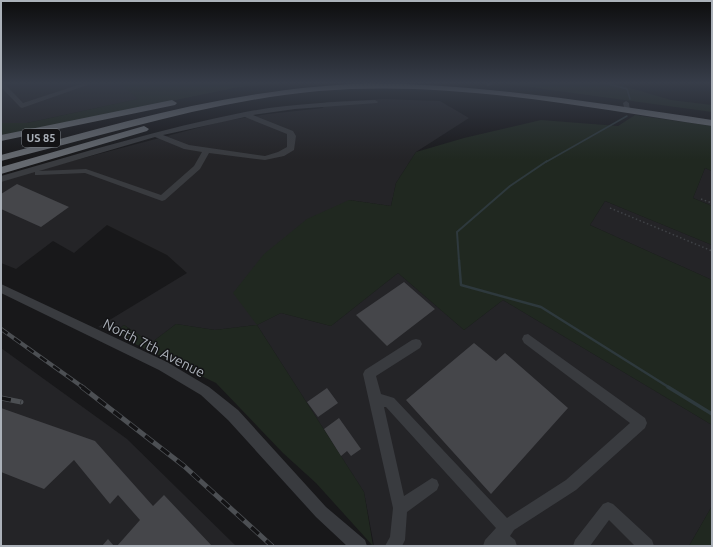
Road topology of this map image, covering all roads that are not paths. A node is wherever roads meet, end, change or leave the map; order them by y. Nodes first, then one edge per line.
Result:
1 (154, 108) edge
2 (161, 108) edge
3 (195, 108) edge
4 (217, 108) edge
5 (298, 108) edge
6 (630, 108) edge
7 (633, 108) edge
8 (245, 114) junction
9 (712, 115) edge
10 (712, 123) edge
11 (156, 135) junction
12 (1, 138) edge
13 (1, 149) edge
14 (207, 150) junction
15 (1, 158) edge
16 (68, 160) junction
17 (1, 171) edge
18 (86, 171) junction
19 (22, 173) junction
20 (1, 179) edge
21 (1, 288) edge
22 (528, 339) dead end
23 (416, 344) dead end
24 (376, 399) junction
25 (432, 485) dead end
26 (400, 508) junction
27 (501, 539) edge
28 (359, 546) edge
29 (393, 546) edge
30 (581, 546) edge
31 (646, 546) edge

1 - 12 highway
2 - 13 highway, US 85
3 - 15 highway, US 85
4 - 17 highway
5 - 8 street
6 - 10 highway, US 85
7 - 9 highway, US 85
8 - 11 street
8 - 14 street
11 - 14 street
11 - 16 street
14 - 18 street
16 - 18 street
16 - 19 street
18 - 19 street
19 - 20 street
21 - 28 street, North 7th Avenue
22 - 27 street
23 - 24 street
24 - 26 street
24 - 27 street
25 - 26 street
26 - 29 street
30 - 31 street

